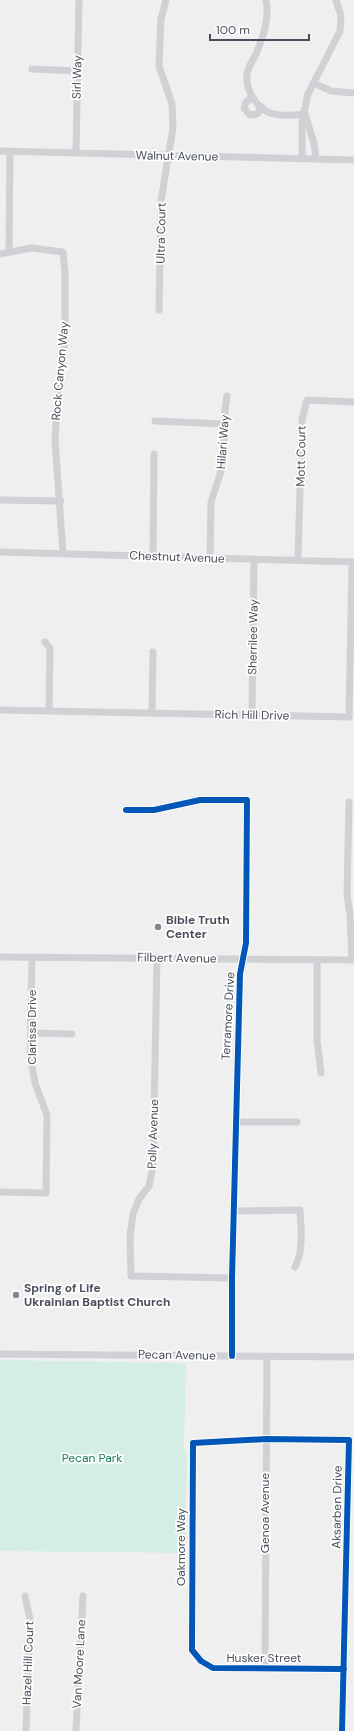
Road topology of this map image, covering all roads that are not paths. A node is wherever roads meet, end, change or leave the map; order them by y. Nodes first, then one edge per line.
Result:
1 (79, 0) edge
2 (166, 0) edge
3 (266, 0) edge
4 (336, 0) edge
5 (32, 69) dead end
6 (77, 71) junction
7 (314, 82) junction
8 (354, 93) edge
9 (252, 97) junction
10 (262, 107) junction
11 (305, 114) junction
12 (0, 151) edge
13 (10, 152) junction
14 (76, 153) junction
15 (168, 156) junction
16 (302, 158) junction
17 (316, 159) junction
18 (354, 160) edge
19 (9, 252) junction
20 (0, 254) edge
21 (159, 310) dead end
22 (227, 396) dead end
23 (354, 402) edge
24 (155, 421) dead end
25 (224, 424) junction
26 (154, 454) dead end
27 (0, 500) edge
28 (61, 501) junction
29 (0, 552) edge
30 (64, 553) junction
31 (153, 557) junction
32 (210, 558) junction
33 (254, 559) junction
34 (298, 559) junction
35 (353, 562) edge
36 (45, 642) dead end
37 (153, 652) dead end
38 (0, 710) edge
39 (49, 711) junction
40 (152, 713) junction
41 (252, 714) junction
42 (349, 802) dead end
43 (126, 810) dead end
44 (0, 957) edge
45 (32, 957) junction
46 (156, 958) junction
47 (243, 960) junction
48 (317, 960) junction
49 (353, 960) edge
50 (32, 1033) junction
51 (72, 1034) dead end
52 (321, 1073) dead end
53 (236, 1122) junction
54 (296, 1122) dead end
55 (0, 1192) edge
56 (234, 1211) junction
57 (295, 1267) dead end
58 (232, 1278) junction
59 (0, 1354) edge
60 (232, 1356) junction
61 (267, 1357) junction
62 (354, 1357) edge
63 (266, 1439) junction
64 (193, 1443) joint
65 (25, 1596) dead end
66 (83, 1596) dead end
67 (192, 1650) joint
68 (265, 1668) junction
69 (344, 1669) junction
70 (26, 1731) edge
71 (76, 1731) edge
72 (342, 1731) edge

1 - 6 street, Sirl Way
2 - 15 street, Ultra Court
3 - 9 street
4 - 7 street
5 - 6 street
6 - 14 street, Sirl Way
7 - 8 street
7 - 11 street
9 - 10 street
9 - 10 street
10 - 11 street
11 - 16 street
11 - 17 street
12 - 13 street, Walnut Avenue
13 - 14 street, Walnut Avenue
13 - 19 street
14 - 15 street, Walnut Avenue
15 - 16 street, Walnut Avenue
15 - 21 street, Ultra Court
16 - 17 street, Walnut Avenue
17 - 18 street, Walnut Avenue
19 - 20 street, Rock Canyon Way
19 - 28 street, Rock Canyon Way
22 - 25 street, Hilari Way
23 - 34 street, Mott Court
24 - 25 street
25 - 32 street, Hilari Way
26 - 31 street
27 - 28 street
28 - 30 street, Rock Canyon Way
29 - 30 street, Chestnut Avenue
30 - 31 street, Chestnut Avenue
31 - 32 street, Chestnut Avenue
32 - 33 street, Chestnut Avenue
33 - 34 street, Chestnut Avenue
33 - 41 street, Sherrilee Way
34 - 35 street, Chestnut Avenue
35 - 41 street, Rich Hill Drive
36 - 39 street
37 - 40 street
38 - 39 street, Rich Hill Drive
39 - 40 street, Rich Hill Drive
40 - 41 street, Rich Hill Drive
42 - 49 street
43 - 47 street, Terramore Drive
44 - 45 street, Filbert Avenue
45 - 46 street, Filbert Avenue
45 - 50 street, Clarissa Drive
46 - 47 street, Filbert Avenue
46 - 58 street, Polly Avenue
47 - 48 street, Filbert Avenue
47 - 53 street, Terramore Drive
48 - 49 street, Filbert Avenue
48 - 52 street
50 - 51 street
50 - 55 street, Clarissa Drive
53 - 54 street
53 - 56 street, Terramore Drive
56 - 57 street
56 - 58 street, Terramore Drive
58 - 60 street, Terramore Drive
59 - 60 street, Pecan Avenue
60 - 61 street, Pecan Avenue
61 - 62 street, Pecan Avenue
61 - 63 street, Genoa Avenue
63 - 64 street, Aksarben Drive
63 - 68 street, Genoa Avenue
63 - 69 street, Aksarben Drive
64 - 67 street, Oakmore Way
65 - 70 street, Hazel Hill Court
66 - 71 street, Van Moore Lane
67 - 68 street, Husker Street
68 - 69 street, Husker Street
69 - 72 street, Aksarben Drive

